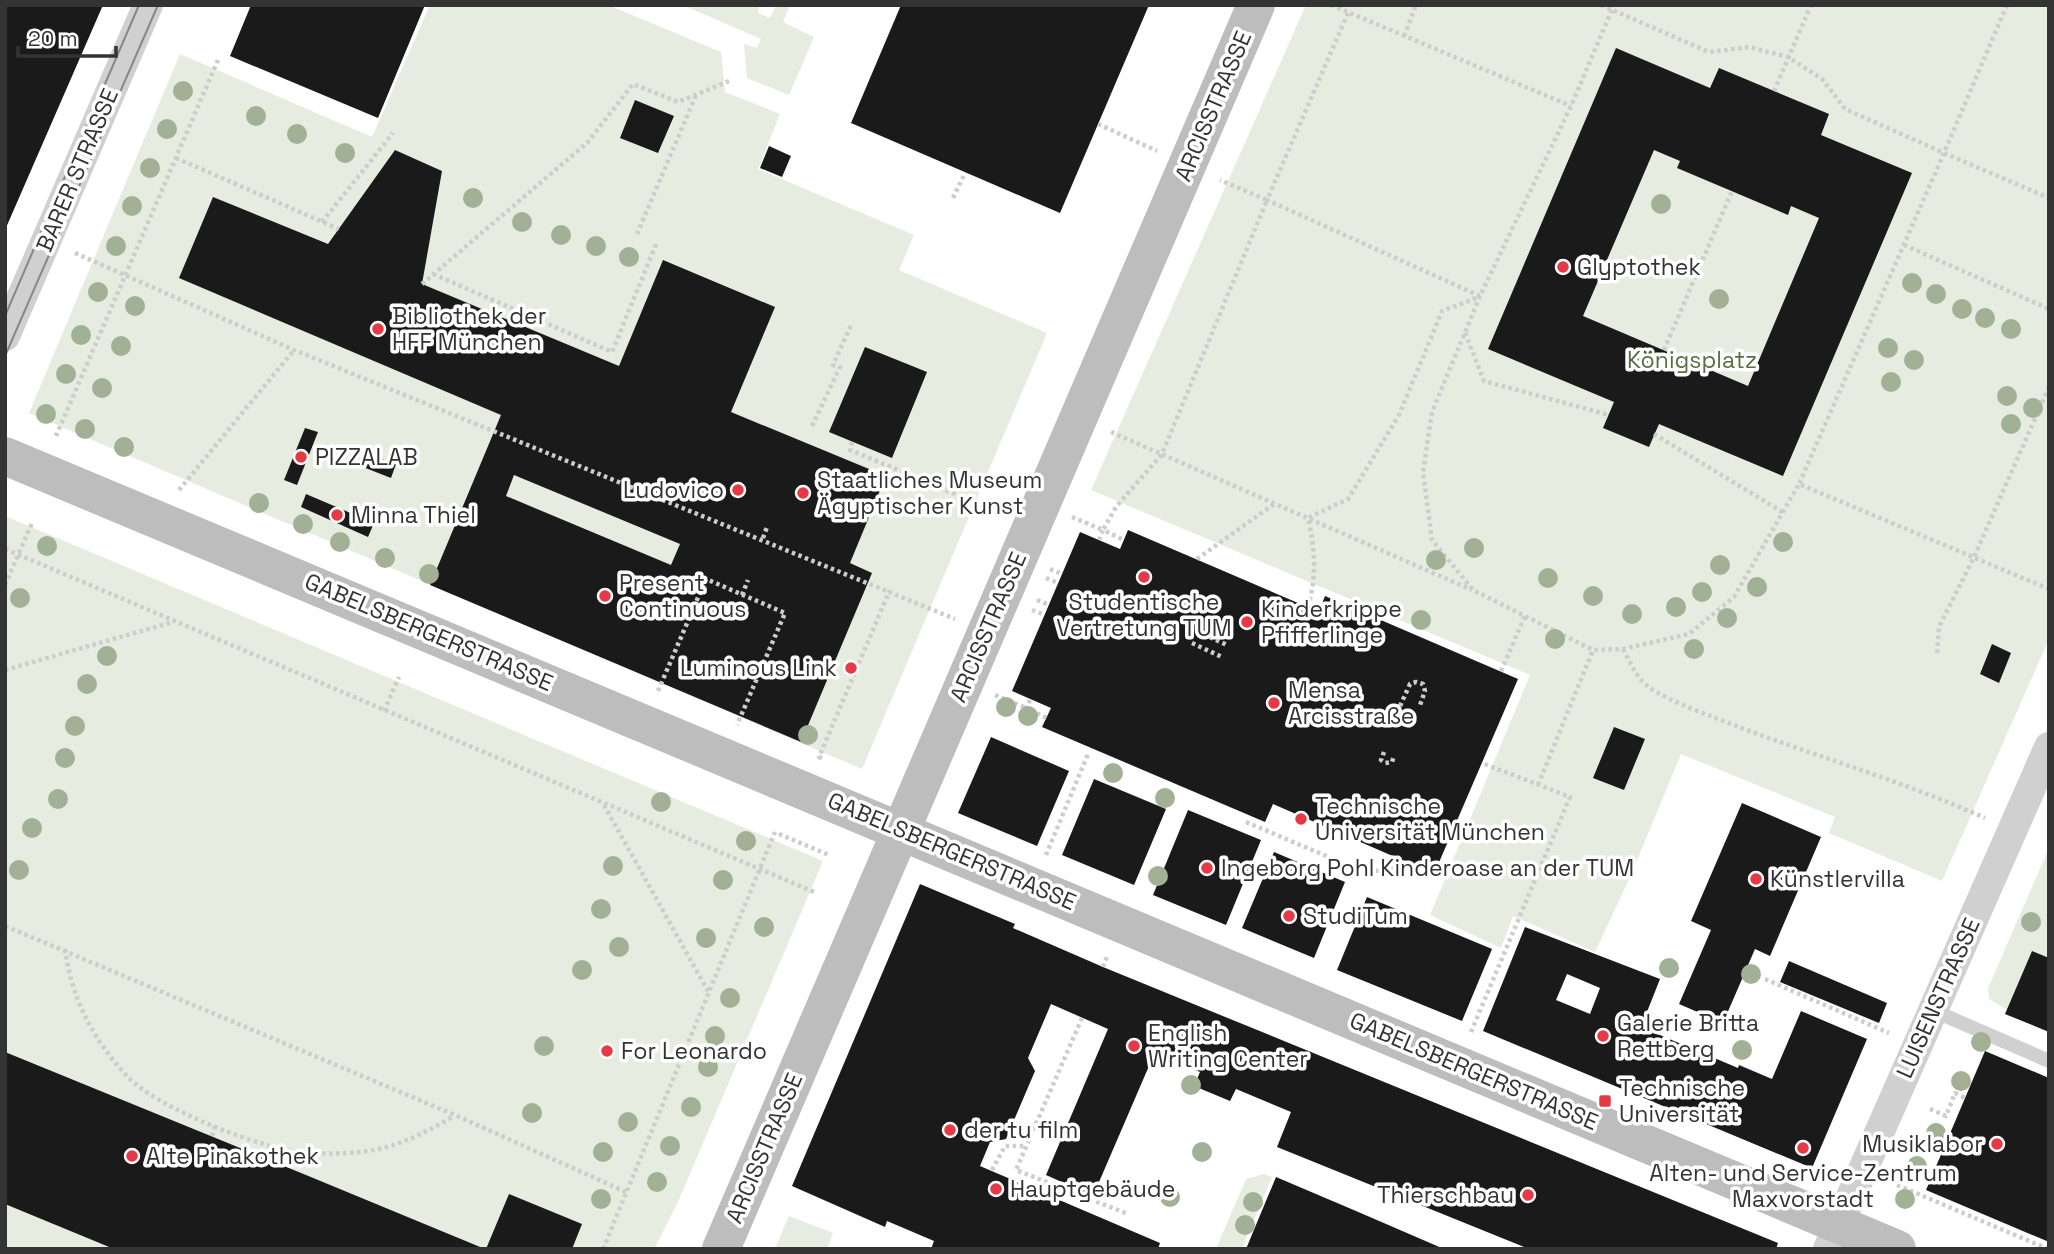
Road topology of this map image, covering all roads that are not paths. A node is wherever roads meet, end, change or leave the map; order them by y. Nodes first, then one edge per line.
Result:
1 (148, 5) edge
2 (1256, 5) edge
3 (5, 336) edge
4 (5, 456) edge
5 (2049, 747) edge
6 (902, 830) junction
7 (1932, 1010) junction
8 (2049, 1061) edge
9 (1834, 1236) edge
10 (721, 1249) edge
11 (1897, 1249) edge

1 - 3 street, BARER STRASSE
2 - 6 main road, ARCISSTRASSE
4 - 6 main road, GABELSBERGERSTRASSE
5 - 7 street, LUISENSTRASSE
6 - 9 main road, GABELSBERGERSTRASSE
6 - 10 main road, ARCISSTRASSE
7 - 8 lane
7 - 9 street, LUISENSTRASSE
9 - 11 main road, GABELSBERGERSTRASSE

